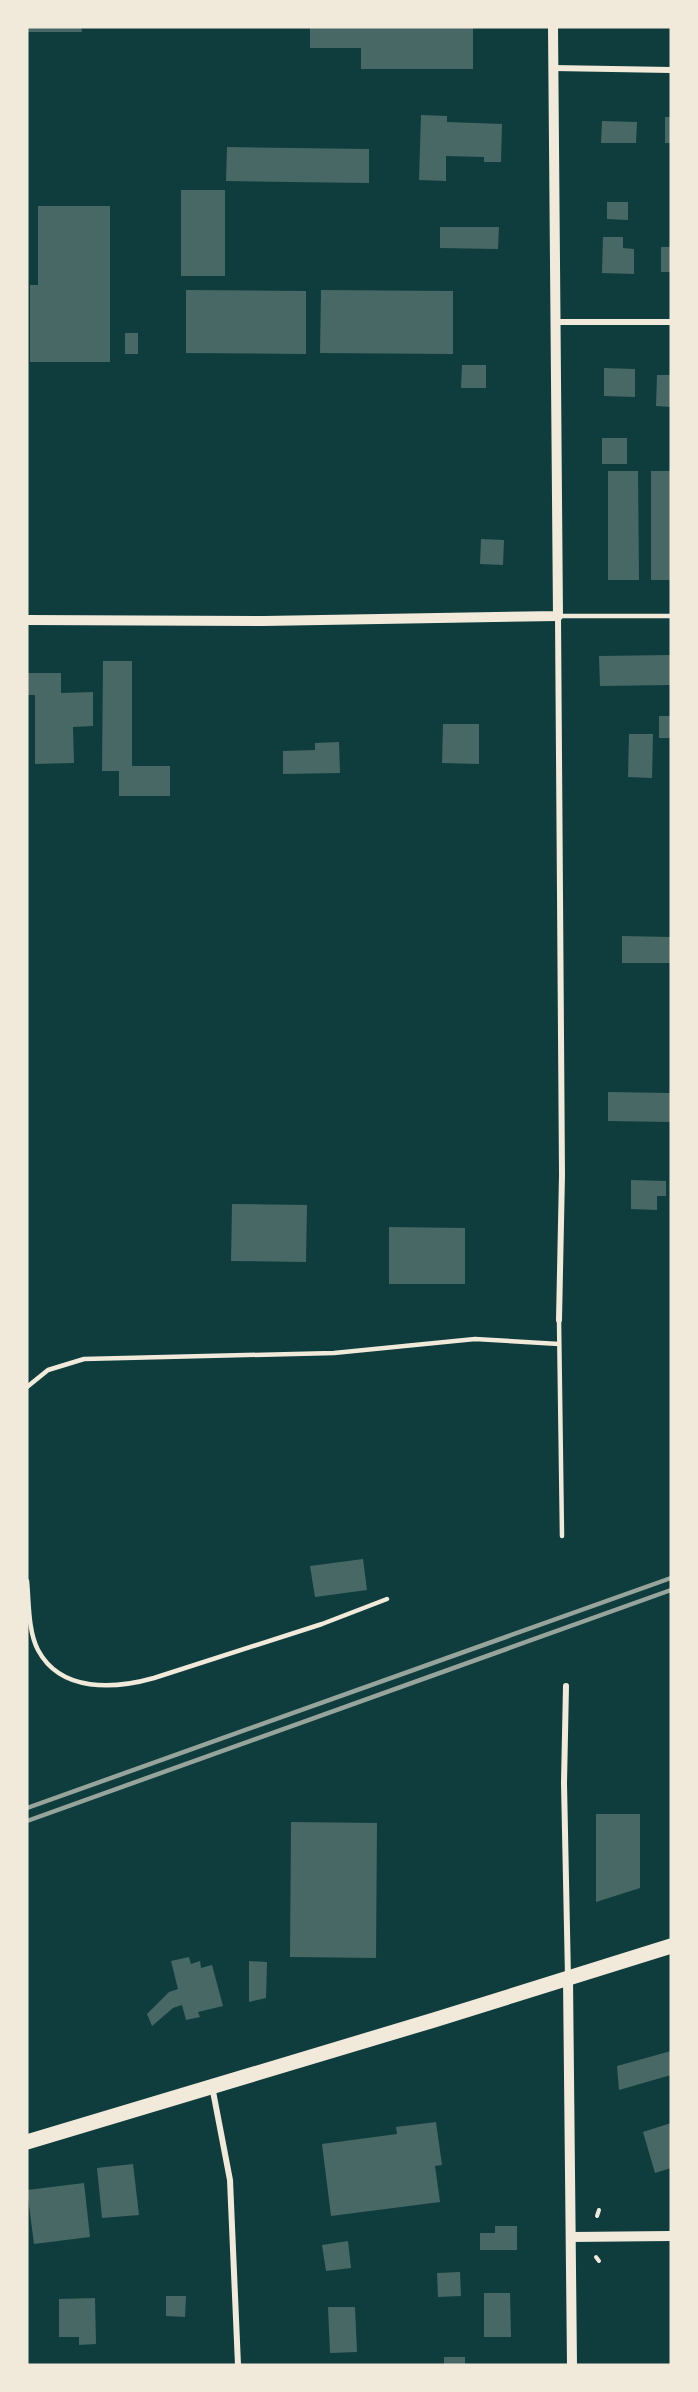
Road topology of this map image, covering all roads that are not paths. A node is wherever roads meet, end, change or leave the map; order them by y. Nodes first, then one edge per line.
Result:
1 (553, 27) edge
2 (554, 68) junction
3 (671, 70) edge
4 (556, 322) junction
5 (671, 322) edge
6 (558, 616) junction
7 (671, 616) edge
8 (27, 620) edge
9 (559, 1320) joint
10 (559, 1344) junction
11 (27, 1387) edge
12 (562, 1536) dead end
13 (27, 1581) edge
14 (387, 1599) dead end
15 (566, 1686) dead end
16 (671, 1946) edge
17 (568, 1979) junction
18 (212, 2086) junction
19 (27, 2142) edge
20 (671, 2236) edge
21 (571, 2237) junction
22 (238, 2365) edge
23 (572, 2365) edge

1 - 2 street
2 - 3 street
2 - 4 street
4 - 5 street
4 - 6 street
6 - 7 lane
6 - 8 street
6 - 9 street
9 - 10 lane
10 - 11 lane
10 - 12 lane
13 - 14 lane
15 - 17 street
16 - 17 main road
17 - 18 main road
17 - 21 street
18 - 19 main road
18 - 22 street
20 - 21 street
21 - 23 street

